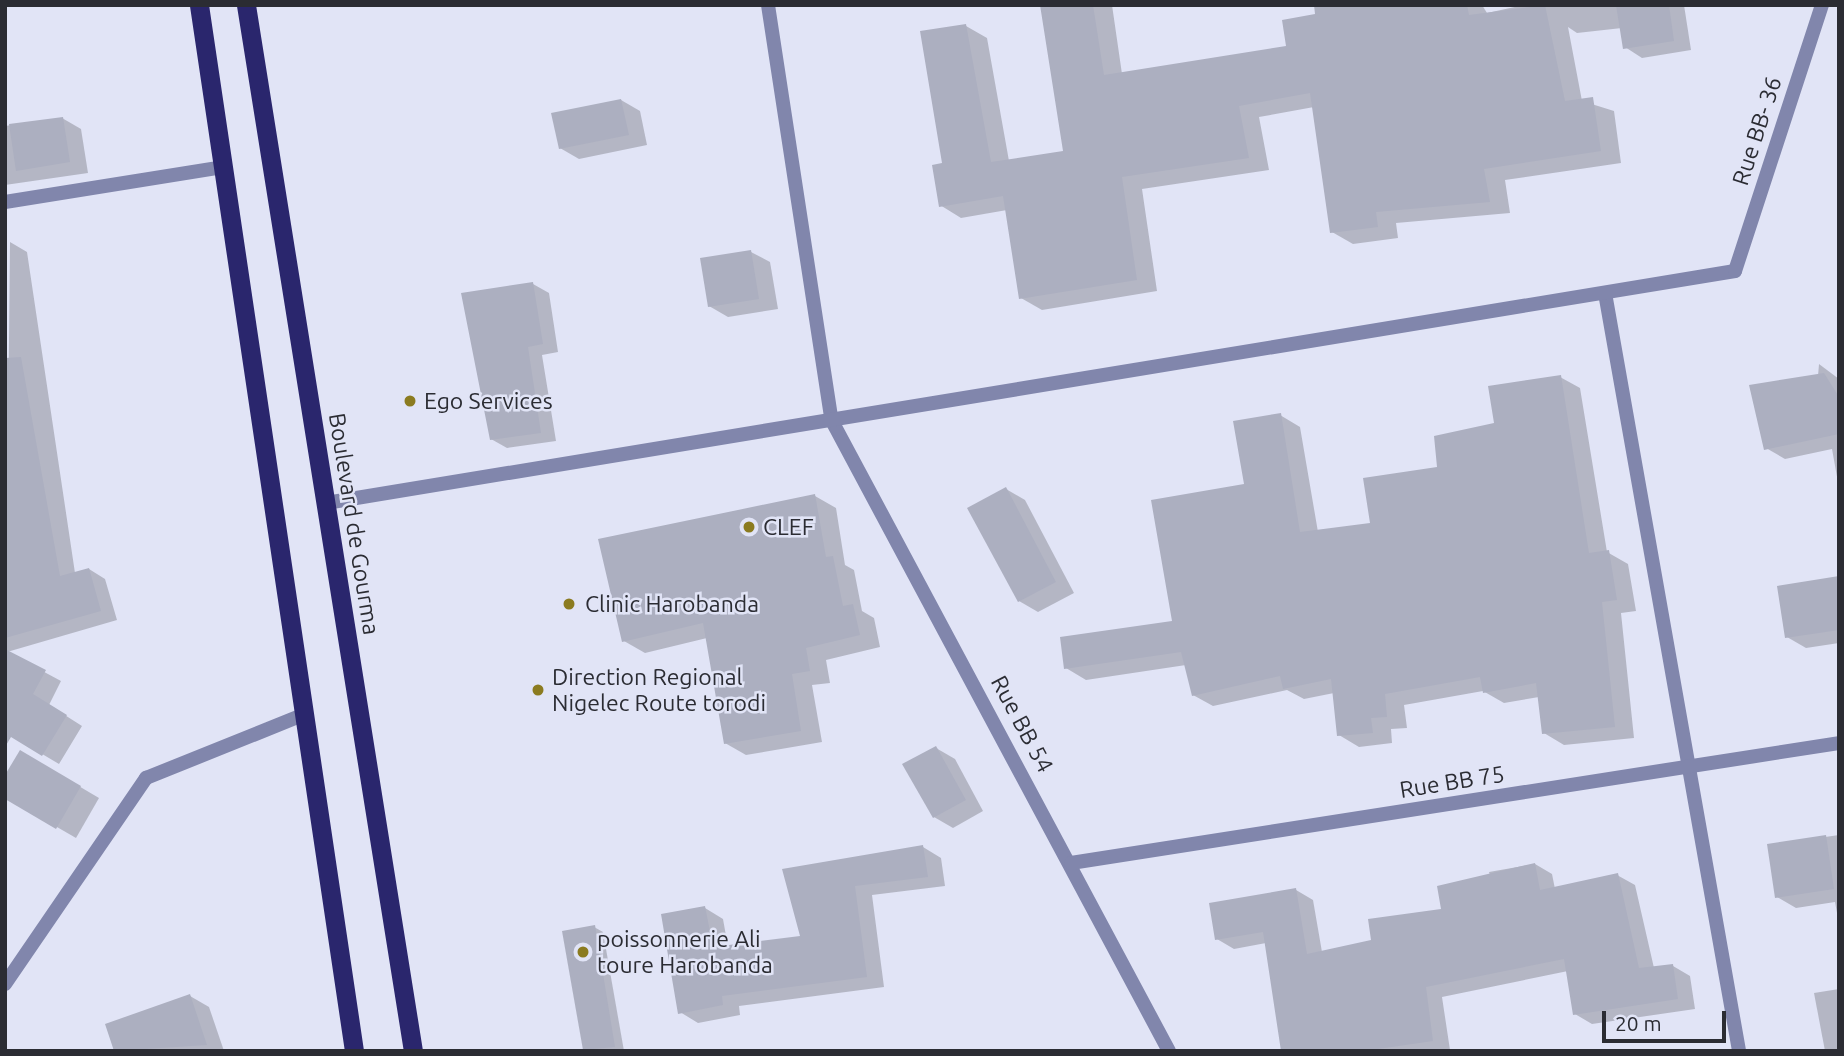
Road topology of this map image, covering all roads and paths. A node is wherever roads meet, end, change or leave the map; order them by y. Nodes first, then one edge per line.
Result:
1 (199, 5) edge
2 (246, 5) edge
3 (768, 5) edge
4 (1822, 5) edge
5 (224, 167) junction
6 (5, 202) edge
7 (1605, 293) junction
8 (832, 421) junction
9 (326, 503) junction
10 (300, 716) junction
11 (1839, 743) edge
12 (1690, 769) junction
13 (1071, 863) junction
14 (5, 984) edge
15 (354, 1051) edge
16 (413, 1051) edge
17 (1169, 1051) edge
18 (1740, 1051) edge

1 - 5 highway
2 - 9 highway, Boulevard de Gourma
3 - 8 street, Rue BB 54
4 - 7 street, Rue BB- 36
5 - 6 street
5 - 10 highway
7 - 8 street
7 - 12 street
8 - 9 street
8 - 13 street, Rue BB 54
9 - 16 highway, Boulevard de Gourma
10 - 14 street
10 - 15 highway
11 - 12 street, Rue BB 75
12 - 13 street, Rue BB 75
12 - 18 street
13 - 17 street, Rue BB 54

